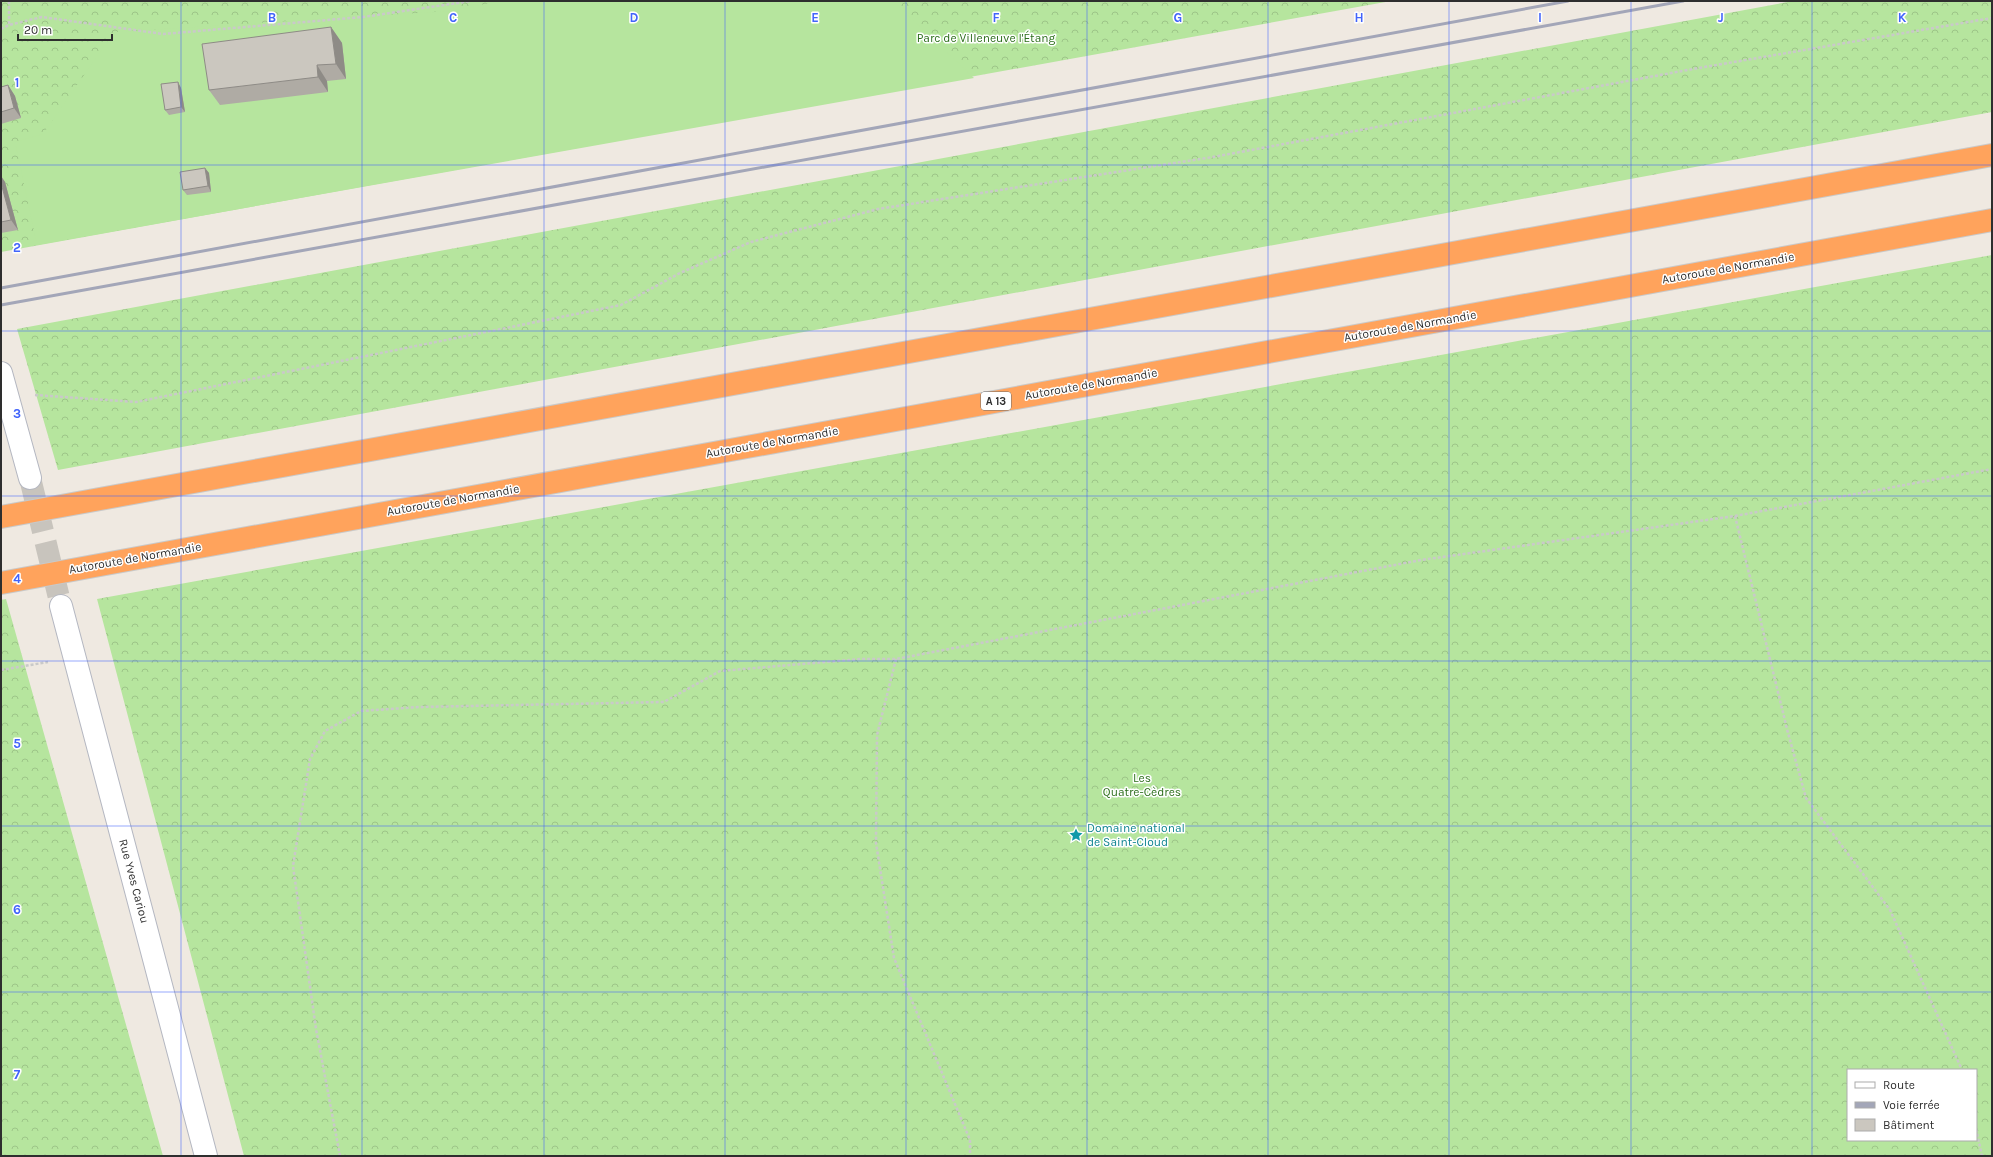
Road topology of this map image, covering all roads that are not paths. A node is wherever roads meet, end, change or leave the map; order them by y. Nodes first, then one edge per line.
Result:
1 (1992, 155) edge
2 (1992, 220) edge
3 (1, 373) edge
4 (30, 478) tunnel mouth
5 (1, 517) edge
6 (1, 583) edge
7 (61, 606) tunnel mouth
8 (206, 1156) edge

1 - 5 highway
2 - 6 highway, Autoroute de Normandie / A 13
3 - 4 main road
7 - 8 main road, Rue Yves Cariou

